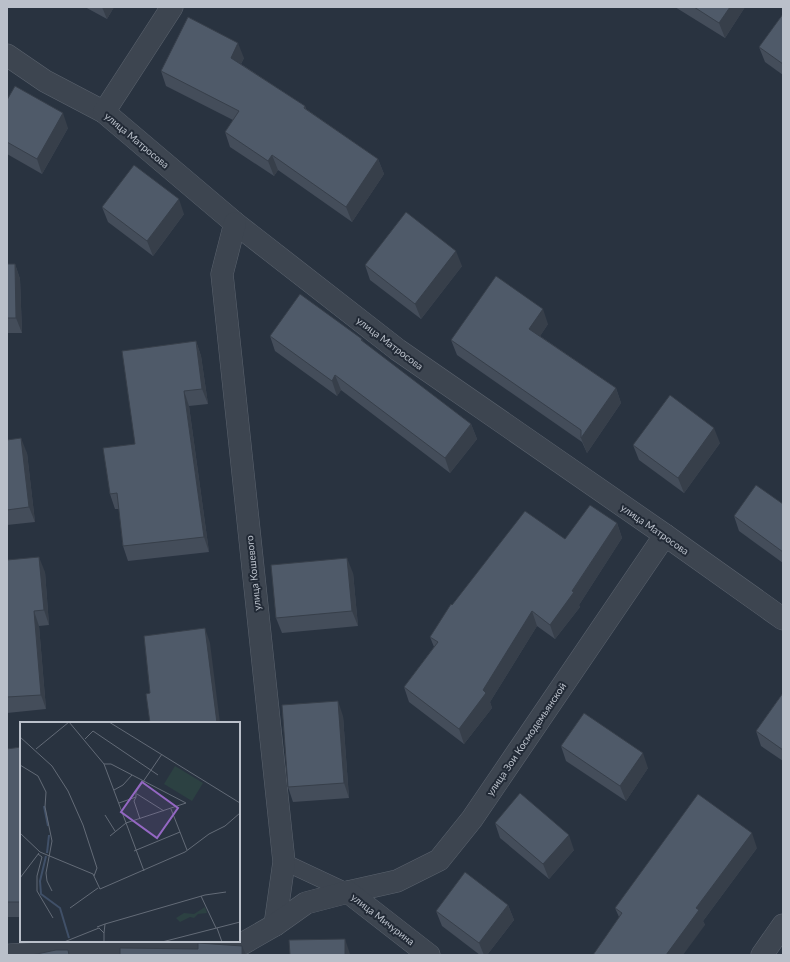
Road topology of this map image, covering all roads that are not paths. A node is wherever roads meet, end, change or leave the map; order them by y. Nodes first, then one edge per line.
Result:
1 (172, 7) edge
2 (7, 55) edge
3 (104, 112) junction
4 (234, 223) junction
5 (665, 535) junction
6 (783, 619) edge
7 (284, 862) junction
8 (348, 892) junction
9 (275, 925) junction
10 (783, 925) edge
11 (11, 955) edge
12 (429, 955) edge
13 (762, 955) edge

1 - 3 street
2 - 3 street, улица Матросова
3 - 4 street, улица Матросова
4 - 5 street, улица Матросова
4 - 7 street, улица Кошевого
5 - 6 street, улица Матросова
5 - 8 street, улица Зои Космодемьянской
7 - 8 lane
7 - 9 street, улица Кошевого
8 - 9 street, улица Мичурина
8 - 12 street, улица Мичурина
9 - 11 street, улица Мичурина
10 - 13 street

